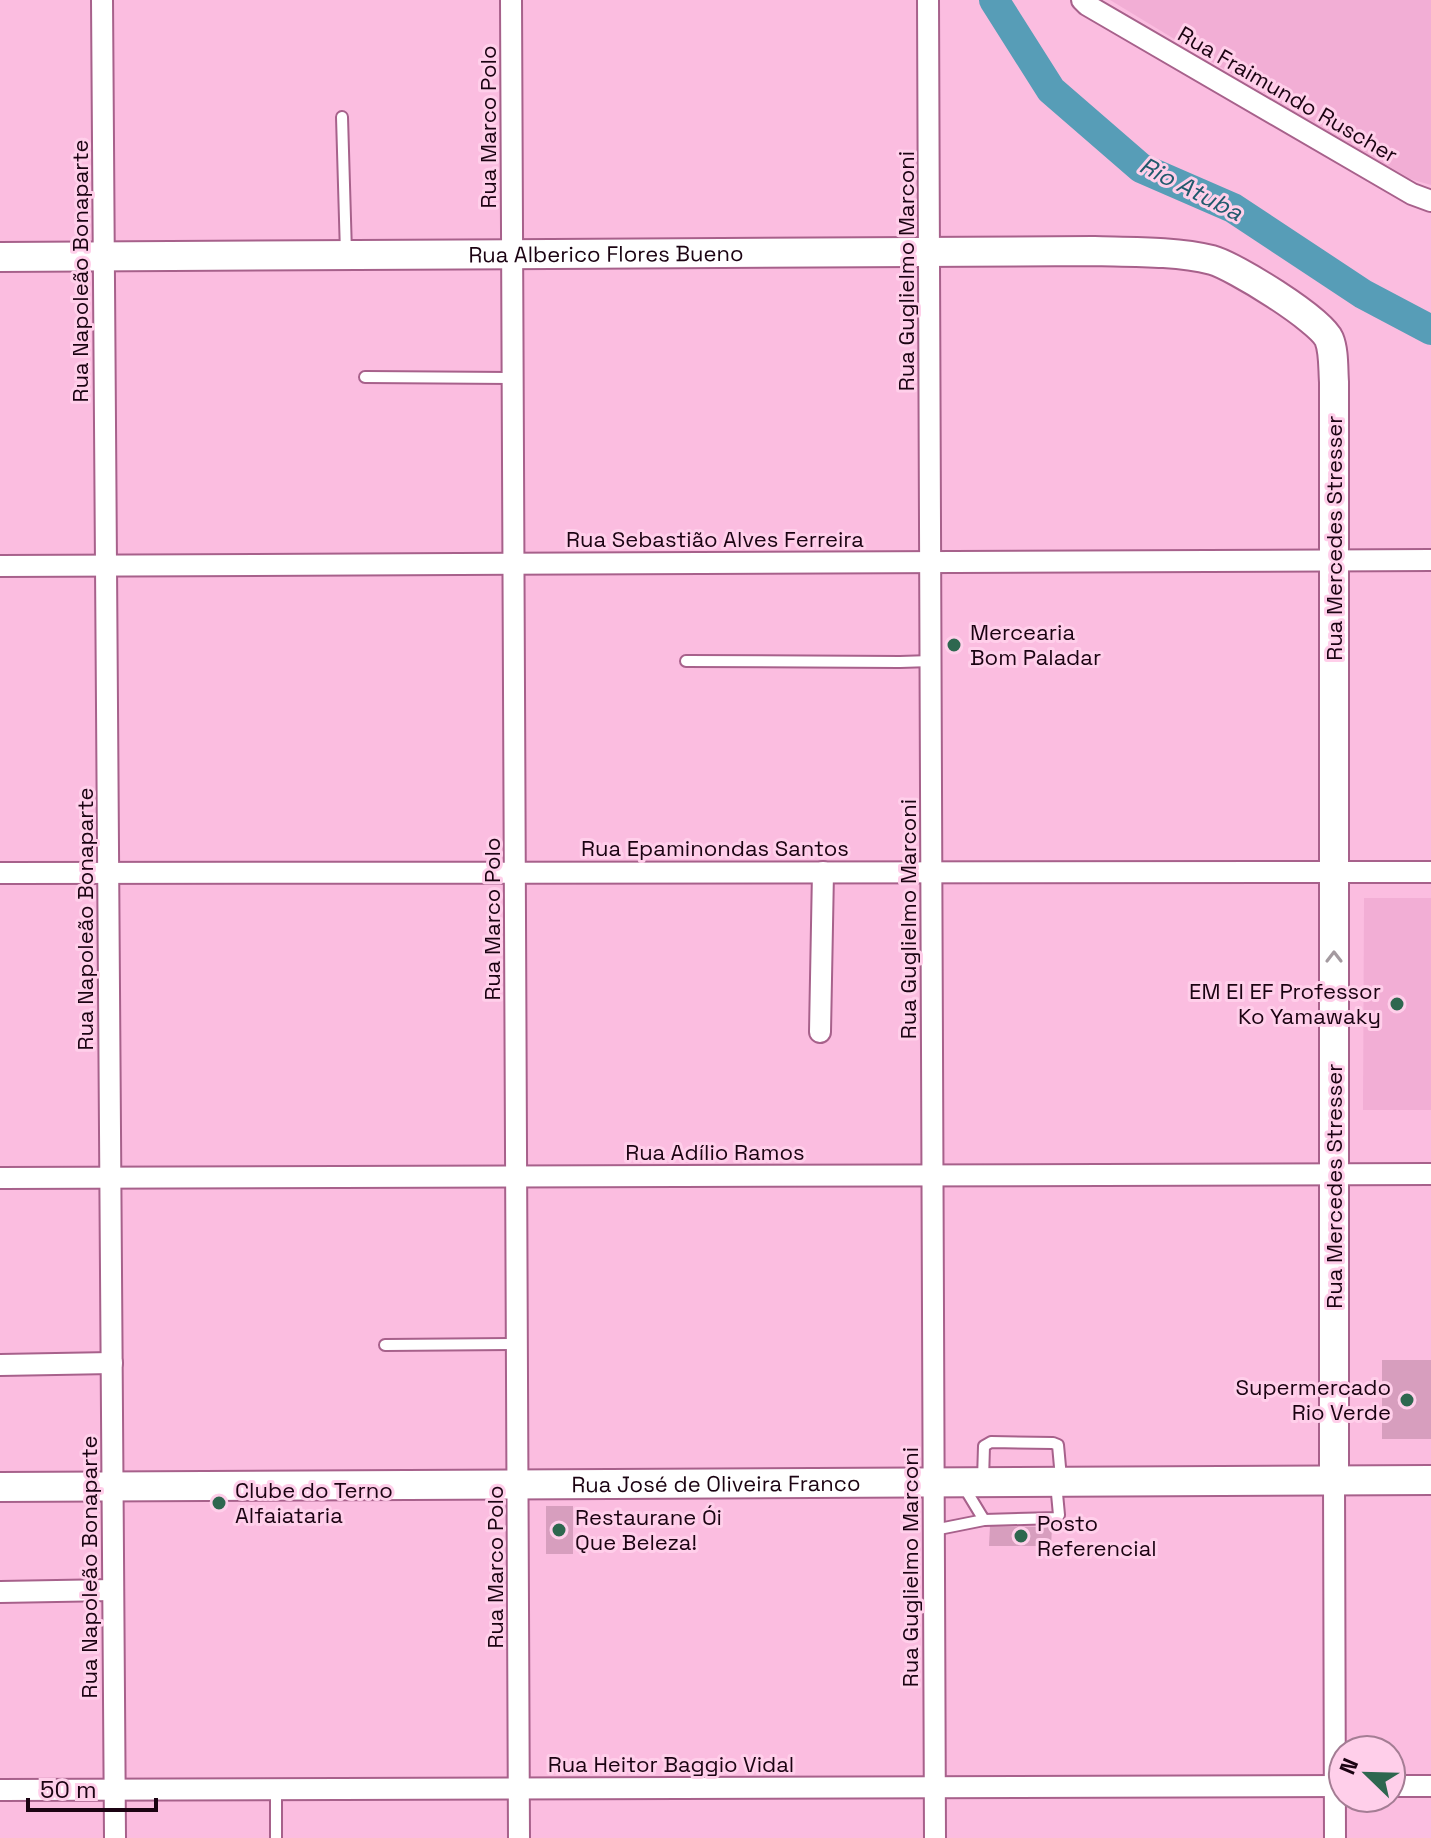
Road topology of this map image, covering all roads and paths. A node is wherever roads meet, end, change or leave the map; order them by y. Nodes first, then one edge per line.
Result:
1 (102, 0) edge
2 (511, 0) edge
3 (928, 0) edge
4 (1082, 0) edge
5 (342, 117) dead end
6 (1431, 201) edge
7 (930, 252) junction
8 (512, 254) junction
9 (346, 255) junction
10 (104, 256) junction
11 (0, 257) edge
12 (1330, 341) joint
13 (365, 377) dead end
14 (513, 378) junction
15 (1431, 560) edge
16 (1334, 561) junction
17 (931, 562) junction
18 (514, 564) junction
19 (106, 565) junction
20 (0, 566) edge
21 (686, 661) dead end
22 (931, 661) junction
23 (823, 872) junction
24 (932, 872) junction
25 (1334, 872) junction
26 (1431, 872) edge
27 (0, 873) edge
28 (108, 873) junction
29 (515, 873) junction
30 (820, 1032) dead end
31 (1431, 1174) edge
32 (1334, 1175) junction
33 (933, 1176) junction
34 (517, 1177) junction
35 (0, 1178) edge
36 (110, 1178) junction
37 (518, 1344) junction
38 (385, 1345) dead end
39 (112, 1363) junction
40 (0, 1365) edge
41 (1334, 1480) junction
42 (1431, 1480) edge
43 (959, 1482) junction
44 (1059, 1482) junction
45 (518, 1485) junction
46 (0, 1487) edge
47 (112, 1487) junction
48 (984, 1520) junction
49 (934, 1530) junction
50 (113, 1590) junction
51 (0, 1592) edge
52 (1338, 1734) edge
53 (1327, 1786) edge
54 (1407, 1786) edge
55 (1431, 1786) edge
56 (935, 1787) junction
57 (520, 1788) junction
58 (114, 1789) junction
59 (276, 1789) junction
60 (0, 1790) edge
61 (1337, 1814) edge
62 (115, 1838) edge
63 (276, 1838) edge
64 (519, 1838) edge
65 (935, 1838) edge
66 (1335, 1838) edge

1 - 10 street, Rua Napoleão Bonaparte
2 - 8 street, Rua Marco Polo
3 - 7 street, Rua Guglielmo Marconi
4 - 6 street, Rua Fraimundo Ruscher
5 - 9 lane
7 - 8 street, Rua Alberico Flores Bueno
7 - 12 street, Rua Alberico Flores Bueno
7 - 17 street, Rua Guglielmo Marconi
8 - 9 street, Rua Alberico Flores Bueno
8 - 14 street, Rua Marco Polo
9 - 10 street, Rua Alberico Flores Bueno
10 - 11 street, Rua Alberico Flores Bueno
10 - 19 street, Rua Napoleão Bonaparte
12 - 16 street, Rua Mercedes Stresser
13 - 14 lane
14 - 18 street, Rua Marco Polo
15 - 16 street, Rua Sebastião Alves Ferreira
16 - 17 street, Rua Sebastião Alves Ferreira
16 - 25 street, Rua Mercedes Stresser
17 - 18 street, Rua Sebastião Alves Ferreira
17 - 22 street, Rua Guglielmo Marconi
18 - 19 street, Rua Sebastião Alves Ferreira
18 - 29 street, Rua Marco Polo
19 - 20 street, Rua Sebastião Alves Ferreira
19 - 28 street, Rua Napoleão Bonaparte
21 - 22 lane
22 - 24 street, Rua Guglielmo Marconi
23 - 24 street, Rua Epaminondas Santos
23 - 29 street, Rua Epaminondas Santos
23 - 30 street
24 - 25 street, Rua Epaminondas Santos
24 - 33 street, Rua Guglielmo Marconi
25 - 26 street, Rua Epaminondas Santos
32 -> 25 street, Rua Mercedes Stresser
27 - 28 street, Rua Epaminondas Santos
28 - 29 street, Rua Epaminondas Santos
28 - 36 street, Rua Napoleão Bonaparte
29 - 34 street, Rua Marco Polo
31 - 32 street, Rua Adílio Ramos
32 - 33 street, Rua Adílio Ramos
32 - 41 street, Rua Mercedes Stresser
33 - 34 street, Rua Adílio Ramos
33 - 43 street, Rua Guglielmo Marconi
34 - 36 street, Rua Adílio Ramos
34 - 37 street, Rua Marco Polo
35 - 36 street, Rua Adílio Ramos
36 - 39 street, Rua Napoleão Bonaparte
37 - 38 lane
37 - 45 street, Rua Marco Polo
39 - 40 street
39 - 47 street, Rua Napoleão Bonaparte
41 - 42 street, Rua José de Oliveira Franco
41 - 44 street, Rua José de Oliveira Franco
41 - 52 street, Rua Mercedes Stresser
43 - 44 street, Rua José de Oliveira Franco
43 - 44 lane
43 - 45 street, Rua José de Oliveira Franco
43 - 48 lane
43 - 49 street, Rua Guglielmo Marconi
44 - 48 lane
45 - 47 street, Rua José de Oliveira Franco
45 - 57 street, Rua Marco Polo
46 - 47 street, Rua José de Oliveira Franco
47 - 50 street, Rua Napoleão Bonaparte
48 - 49 lane
49 - 56 street, Rua Guglielmo Marconi
50 - 51 street
50 - 58 street, Rua Napoleão Bonaparte
53 - 56 street, Rua Heitor Baggio Vidal
54 - 55 street
56 - 57 street, Rua Heitor Baggio Vidal
56 - 65 street, Rua Guglielmo Marconi
57 - 59 street, Rua Heitor Baggio Vidal
57 - 64 street, Rua Marco Polo
58 - 59 street, Rua Heitor Baggio Vidal
58 - 60 street, Rua Heitor Baggio Vidal
58 - 62 street, Rua Napoleão Bonaparte
59 - 63 lane
61 - 66 street, Rua Mercedes Stresser

